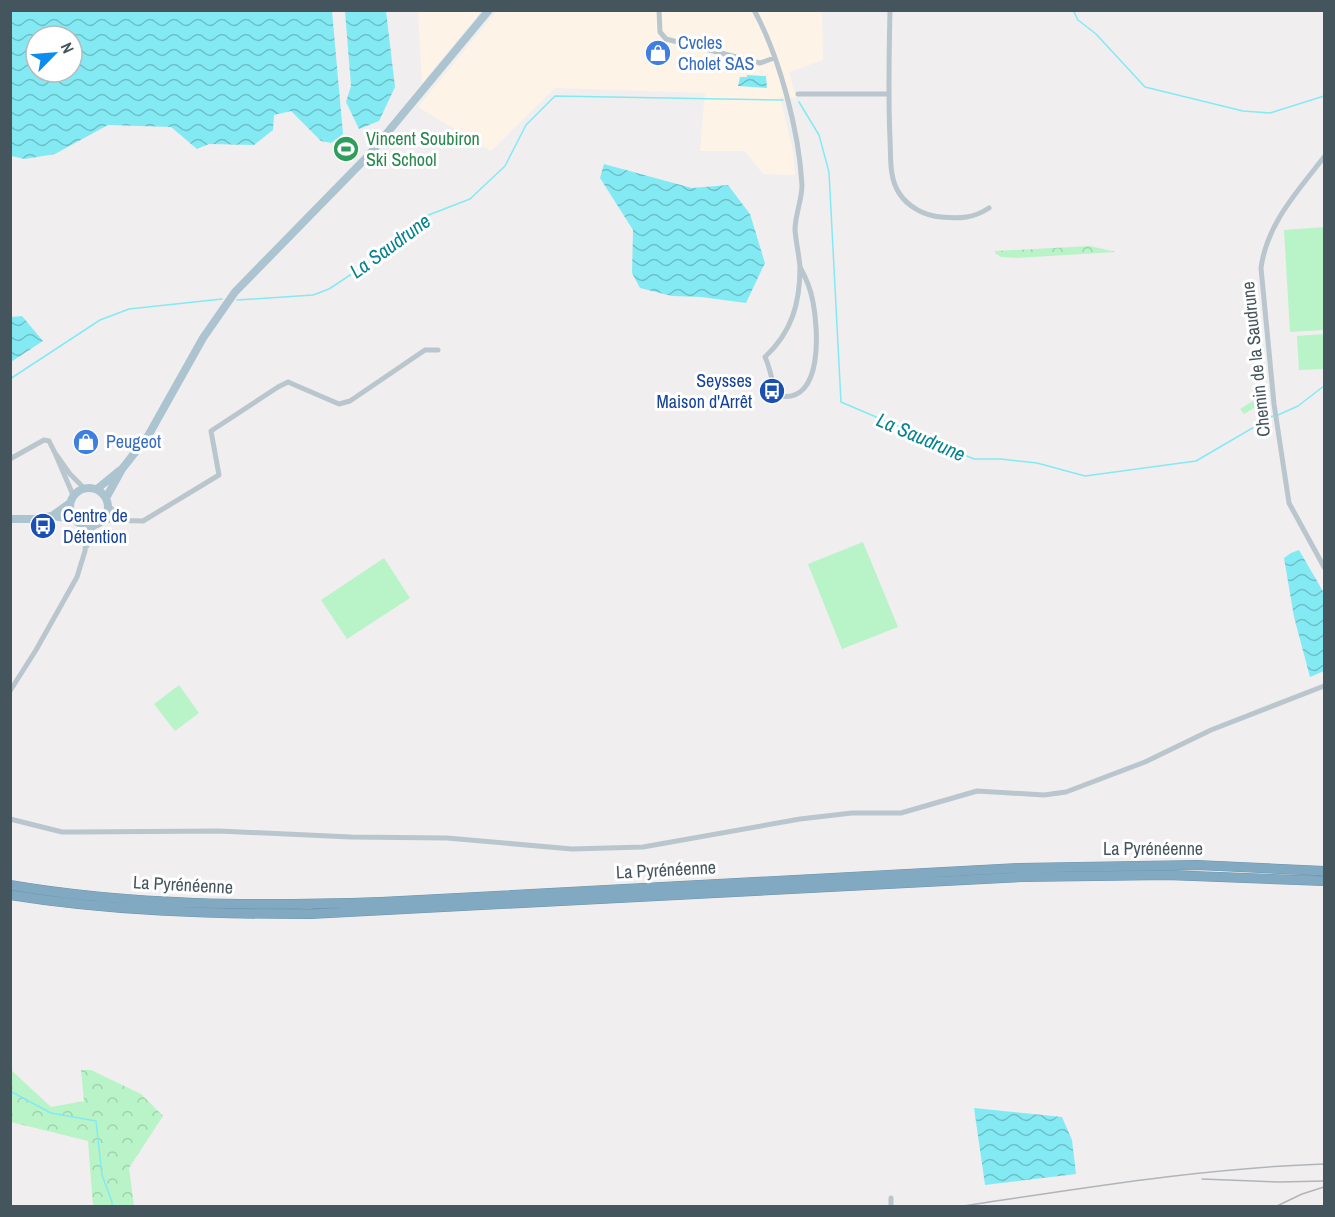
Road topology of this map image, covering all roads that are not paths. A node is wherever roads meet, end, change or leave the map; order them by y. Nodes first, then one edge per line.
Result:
1 (489, 10) edge
2 (659, 10) edge
3 (754, 10) edge
4 (890, 10) edge
5 (774, 58) junction
6 (798, 94) dead end
7 (888, 94) junction
8 (1324, 157) edge
9 (989, 208) dead end
10 (800, 267) junction
11 (438, 350) dead end
12 (55, 453) junction
13 (10, 459) edge
14 (122, 469) junction
15 (84, 488) junction
16 (97, 489) junction
17 (72, 499) junction
18 (107, 502) junction
19 (52, 516) junction
20 (10, 519) edge
21 (104, 520) junction
22 (128, 521) junction
23 (78, 522) junction
24 (94, 526) junction
25 (85, 551) junction
26 (1324, 567) edge
27 (1324, 686) edge
28 (10, 691) edge
29 (10, 819) edge
30 (1324, 871) edge
31 (1324, 881) edge
32 (10, 885) edge
33 (10, 895) edge
34 (891, 1198) dead end
35 (891, 1206) edge

1 - 14 main road
2 - 5 street
3 - 5 street
4 - 7 street
5 - 10 street
6 - 7 street
7 - 9 street
8 - 26 street, Chemin de la Saudrune
10 - 10 street
11 - 22 street
12 - 13 street
12 - 15 street
12 - 17 street
14 - 16 main road
14 - 18 main road
15 - 16 main road
15 - 17 main road
16 - 18 main road
17 - 19 main road
17 - 23 main road
18 - 21 main road
18 - 22 street
19 - 20 main road
19 - 23 main road
21 - 22 street
21 - 24 main road
23 - 24 main road
23 - 25 street
24 - 25 street
25 - 28 street
27 - 29 street
30 - 32 highway, La Pyrénéenne
31 - 33 highway, La Pyrénéenne
34 - 35 street

